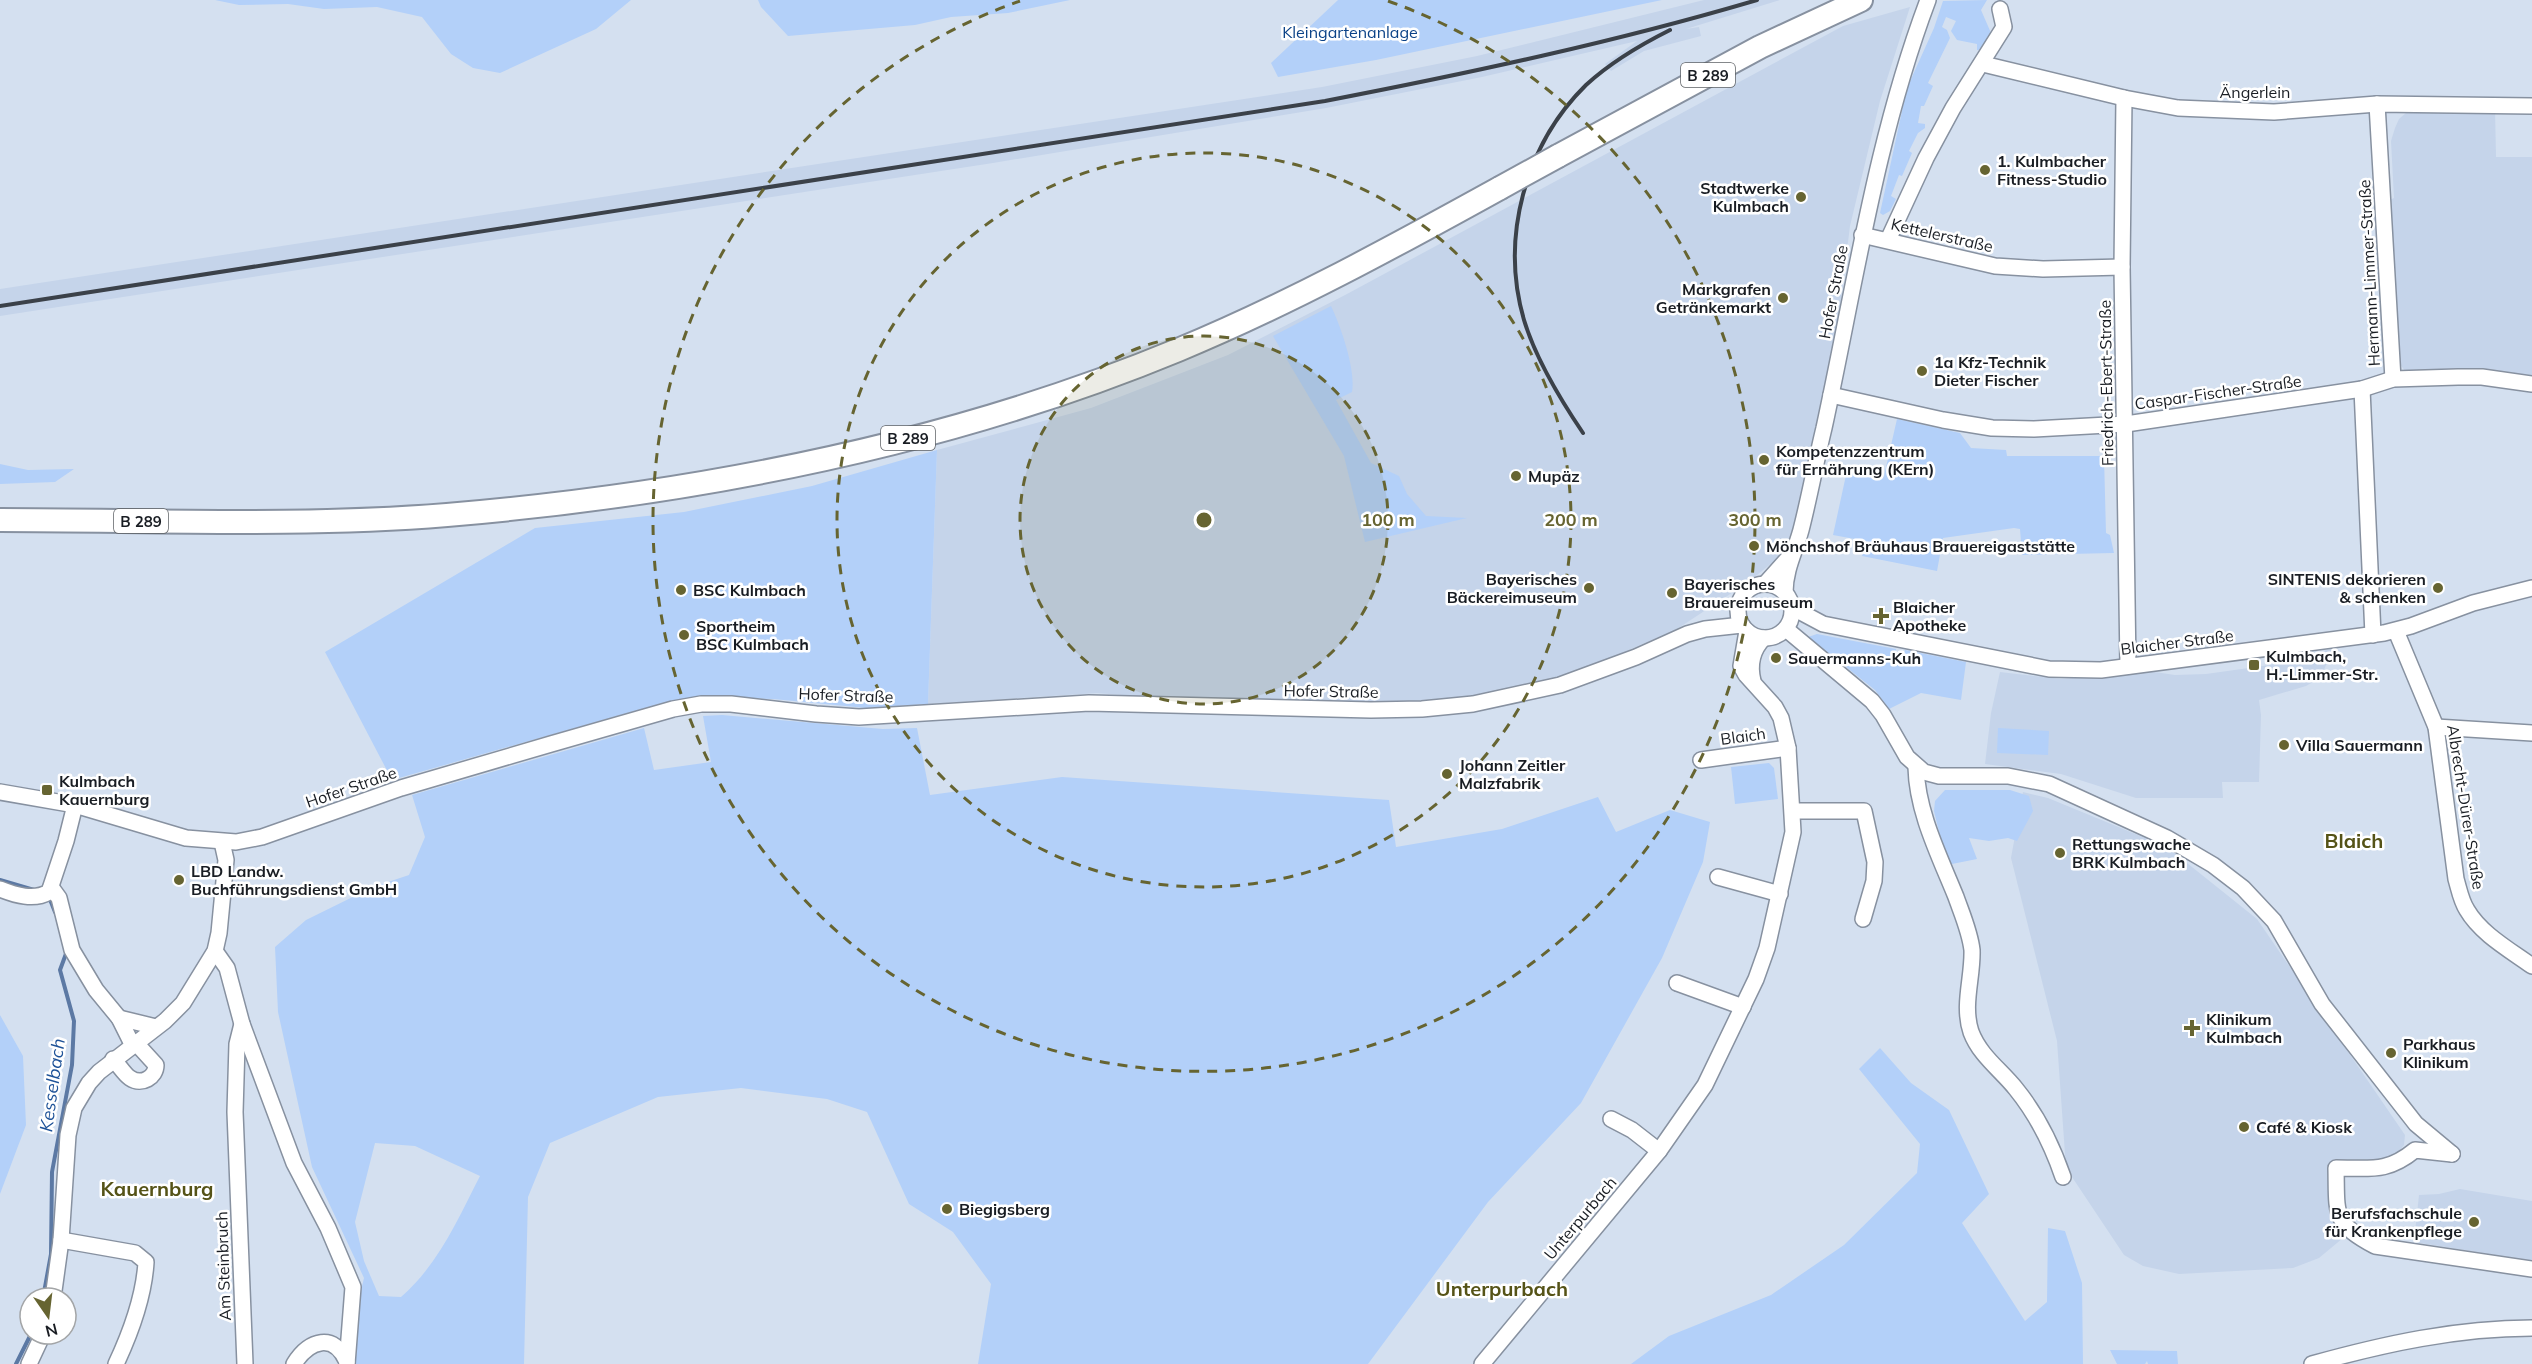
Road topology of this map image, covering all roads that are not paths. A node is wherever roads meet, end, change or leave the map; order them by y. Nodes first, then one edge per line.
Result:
1 (1861, 0) edge
2 (1928, 0) edge
3 (2000, 9) dead end
4 (1983, 64) junction
5 (2124, 98) junction
6 (2377, 104) junction
7 (2532, 105) edge
8 (1862, 235) junction
9 (1888, 240) junction
10 (2122, 267) junction
11 (2393, 379) junction
12 (2532, 384) edge
13 (2362, 389) junction
14 (1831, 395) junction
15 (2126, 424) junction
16 (4, 519) edge
17 (1791, 555) junction
18 (1765, 584) junction
19 (2532, 588) edge
20 (1785, 592) junction
21 (1738, 608) junction
22 (1793, 608) junction
23 (1823, 624) junction
24 (1788, 627) junction
25 (1744, 628) junction
26 (1705, 629) junction
27 (2396, 631) junction
28 (2373, 635) junction
29 (1764, 638) junction
30 (2128, 666) junction
31 (1754, 684) junction
32 (2436, 727) junction
33 (2532, 733) edge
34 (1788, 748) junction
35 (1701, 760) dead end
36 (1916, 767) junction
37 (0, 792) edge
38 (75, 805) junction
39 (1794, 811) junction
40 (222, 842) junction
41 (1718, 877) dead end
42 (0, 889) edge
43 (47, 892) junction
44 (1780, 894) junction
45 (1863, 919) dead end
46 (214, 951) junction
47 (2532, 966) edge
48 (1677, 982) dead end
49 (1743, 1006) junction
50 (119, 1018) junction
51 (242, 1024) junction
52 (156, 1027) junction
53 (134, 1043) junction
54 (113, 1059) junction
55 (1611, 1119) dead end
56 (1659, 1151) junction
57 (2063, 1178) dead end
58 (61, 1240) junction
59 (2532, 1269) edge
60 (55, 1286) edge
61 (2532, 1328) edge
62 (37, 1346) edge
63 (347, 1363) edge
64 (29, 1364) edge
65 (116, 1364) edge
66 (245, 1364) edge
67 (294, 1364) edge
68 (1482, 1364) edge
69 (2312, 1364) edge

1 - 16 highway, B 289, bridge
2 - 8 street, Hofer Straße
3 - 4 street
4 - 5 street, Ängerlein
4 - 9 street
5 - 6 street, Ängerlein
5 - 10 street, Friedrich-Ebert-Straße
6 - 7 street, Ängerlein
6 - 11 street, Hermann-Limmer-Straße
8 - 9 street, Kettelerstraße
8 - 14 street, Hofer Straße
9 - 10 street, Kettelerstraße
10 - 15 street, Friedrich-Ebert-Straße
11 - 12 street
11 - 13 street, Hermann-Limmer-Straße
13 - 15 street, Caspar-Fischer-Straße
13 - 28 street, Hermann-Limmer-Straße
14 - 15 street, Caspar-Fischer-Straße
14 - 17 street, Hofer Straße
15 - 30 street, Friedrich-Ebert-Straße
17 - 18 street, Hofer Straße
17 - 20 street, Hofer Straße
18 - 20 street
18 - 21 street
19 - 27 street, Blaicher Straße
20 - 22 street
21 - 25 street
21 - 26 street, Hofer Straße
22 - 23 street, Blaicher Straße
22 - 24 street
23 - 24 street, Blaicher Straße
23 - 30 street, Blaicher Straße
24 - 29 street
24 - 36 street
25 - 26 street, Hofer Straße
25 - 29 street
25 - 31 street, Blaich
26 - 40 street, Hofer Straße
27 - 28 street, Blaicher Straße
27 - 32 street, Albrecht-Dürer-Straße
28 - 30 street, Blaicher Straße
29 - 31 street
31 - 34 street, Blaich
32 - 33 street
32 - 47 street, Albrecht-Dürer-Straße
34 - 35 street, Blaich
34 - 39 street, Unterpurbach
36 - 57 street
36 - 59 street
37 - 38 street, Hofer Straße
38 - 40 street, Hofer Straße
38 - 43 street
39 - 44 street, Unterpurbach
39 - 45 street
40 - 46 street
41 - 44 street
42 - 43 street
43 - 50 street
44 - 49 street, Unterpurbach
46 - 51 street, Am Steinbruch
46 - 52 street
48 - 49 street
49 - 56 street, Unterpurbach
50 - 52 street
50 - 53 street
51 - 63 street, Am Steinbruch
51 - 66 street, Am Steinbruch
52 - 53 street
53 - 54 street
53 - 54 street
54 - 58 street
55 - 56 street
56 - 68 street, Unterpurbach
58 - 60 street
58 - 65 street
61 - 69 street
62 - 64 street
63 - 67 street

